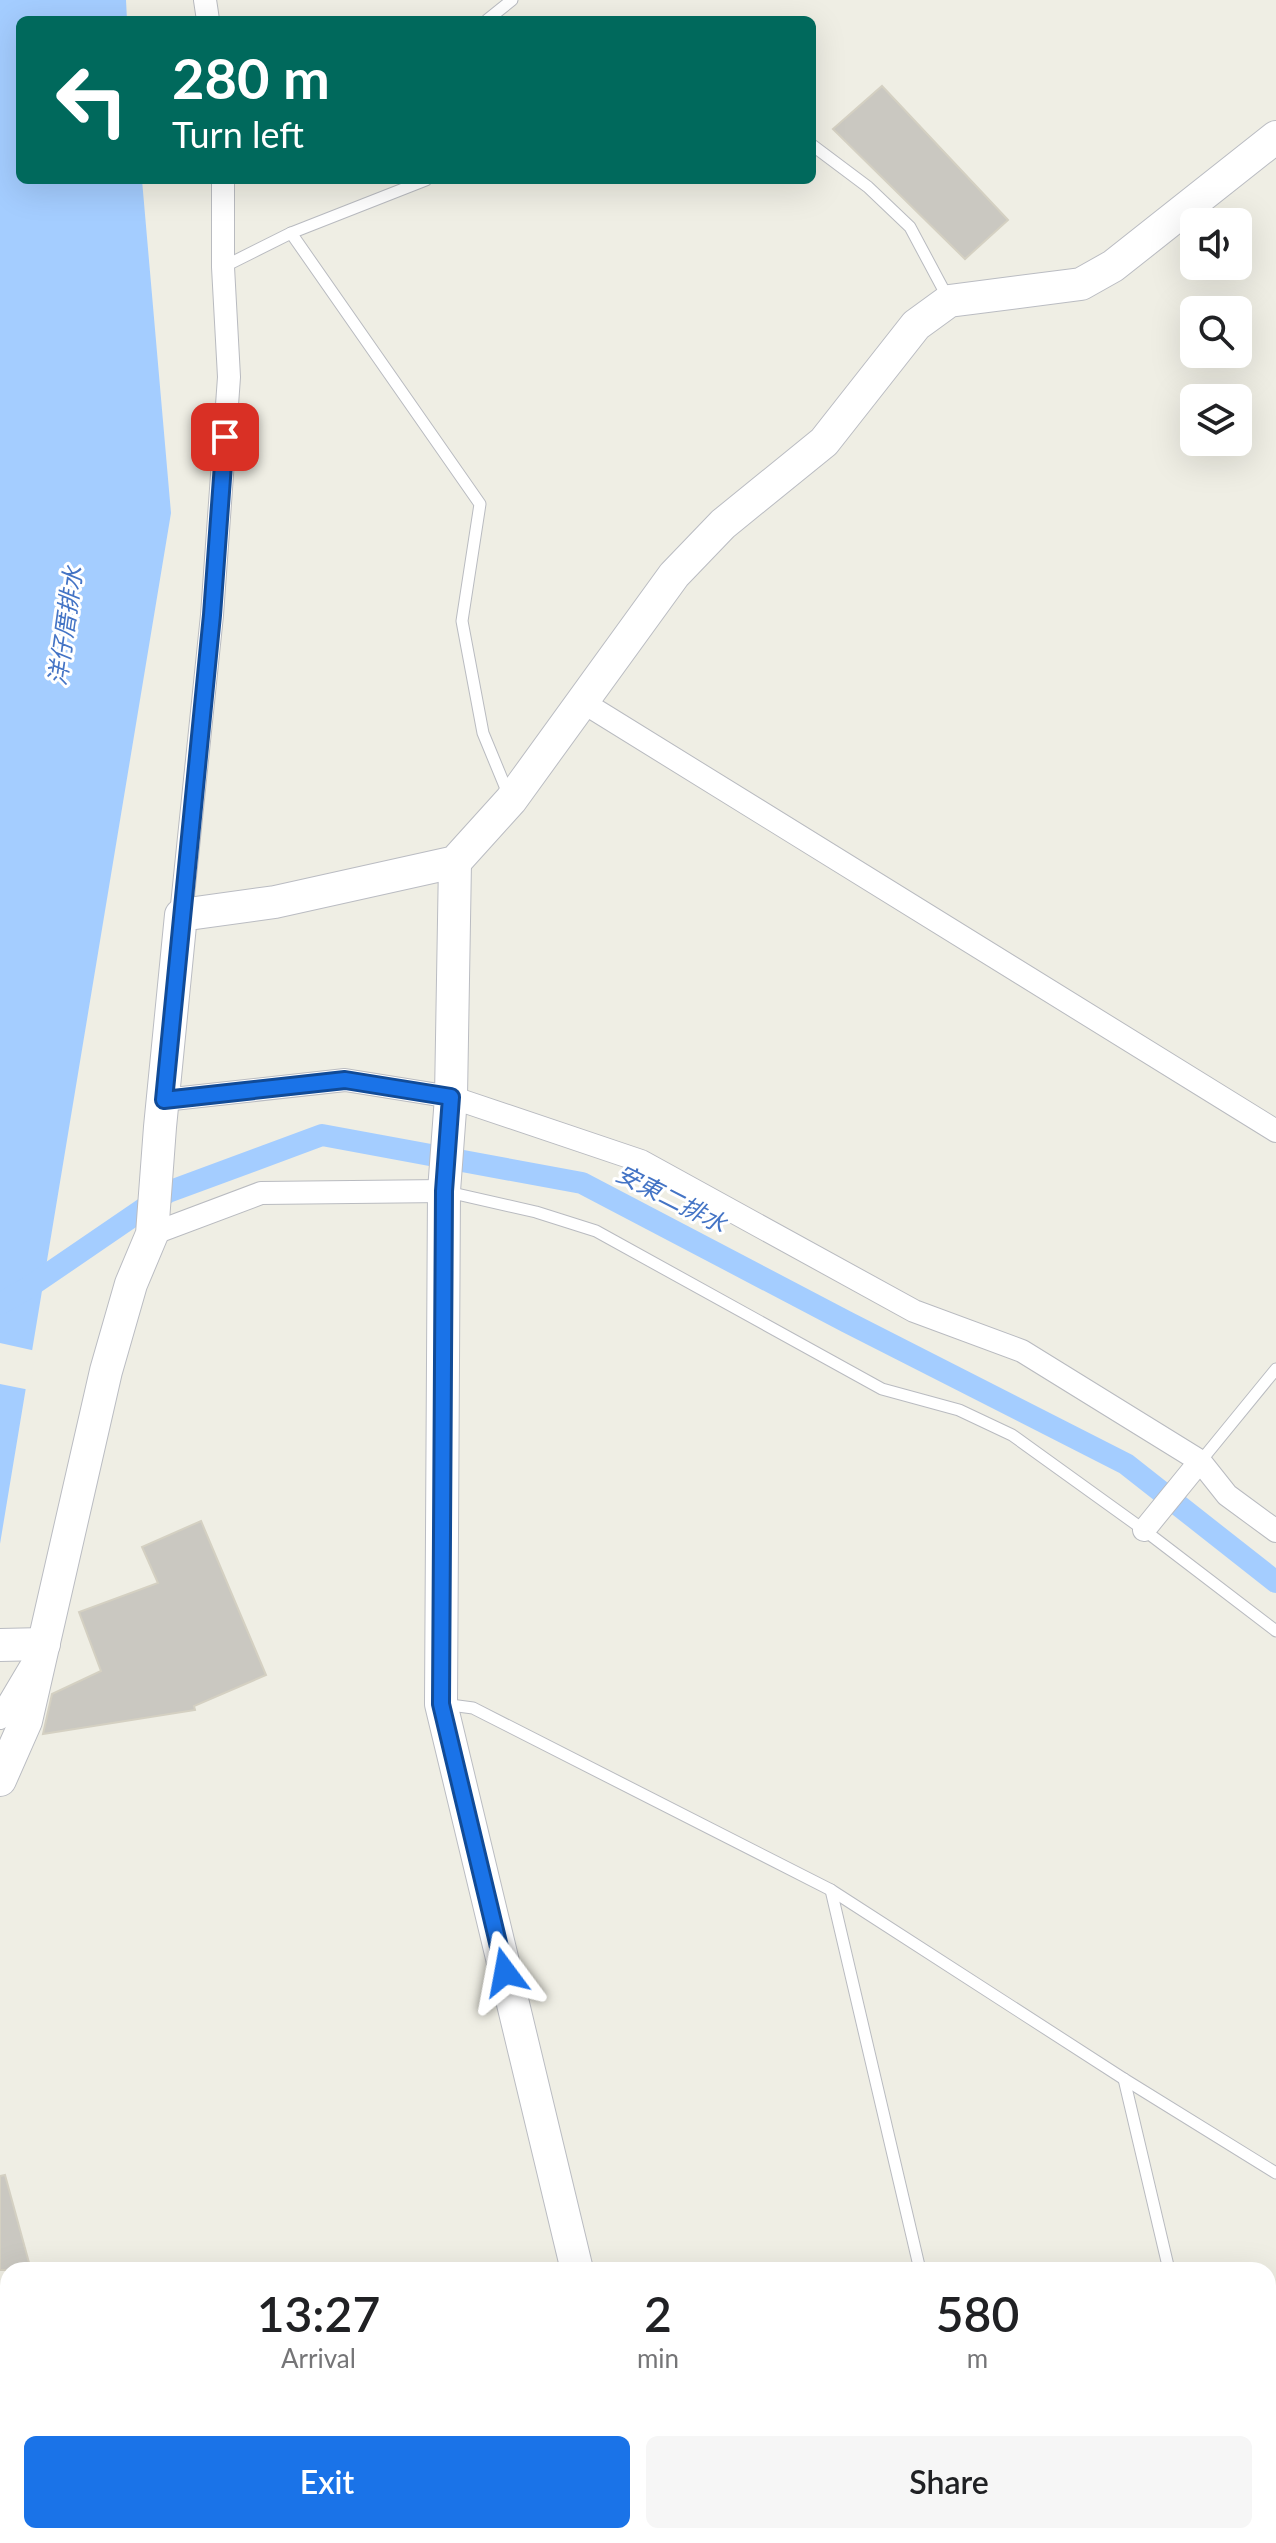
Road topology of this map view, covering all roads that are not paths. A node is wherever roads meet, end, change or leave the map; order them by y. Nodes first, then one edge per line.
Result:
1 (512, 0) edge
2 (492, 16) edge
3 (1276, 137) edge
4 (816, 148) edge
5 (223, 184) edge
6 (416, 184) edge
7 (291, 233) junction
8 (223, 267) junction
9 (949, 301) junction
10 (581, 701) junction
11 (511, 800) junction
12 (455, 862) junction
13 (181, 915) junction
14 (450, 1106) junction
15 (162, 1114) junction
16 (1276, 1131) edge
17 (444, 1183) junction
18 (152, 1234) junction
19 (1276, 1369) edge
20 (1196, 1466) junction
21 (1144, 1530) junction
22 (1276, 1531) edge
23 (1276, 1631) edge
24 (44, 1644) junction
25 (0, 1645) edge
26 (441, 1704) junction
27 (0, 1718) edge
28 (0, 1780) edge
29 (831, 1890) junction
30 (1124, 2079) junction
31 (1276, 2173) edge
32 (575, 2262) edge
33 (918, 2262) edge
34 (1167, 2262) edge

1 - 2 lane
3 - 9 street
4 - 9 lane
5 - 8 street
6 - 7 lane
7 - 8 lane
7 - 11 lane
8 - 13 street
9 - 10 street
10 - 11 street
10 - 16 street
11 - 12 street
12 - 13 street
12 - 14 street
13 - 15 street
14 - 15 street
14 - 17 street
14 - 20 street
15 - 18 street
17 - 18 street
17 - 21 lane
17 - 26 street
18 - 24 street
19 - 20 lane
20 - 21 street
20 - 22 street
21 - 23 lane
24 - 25 street
24 - 27 street
24 - 28 street
26 - 29 lane
26 - 32 street
29 - 30 lane
29 - 33 lane
30 - 31 lane
30 - 34 lane

